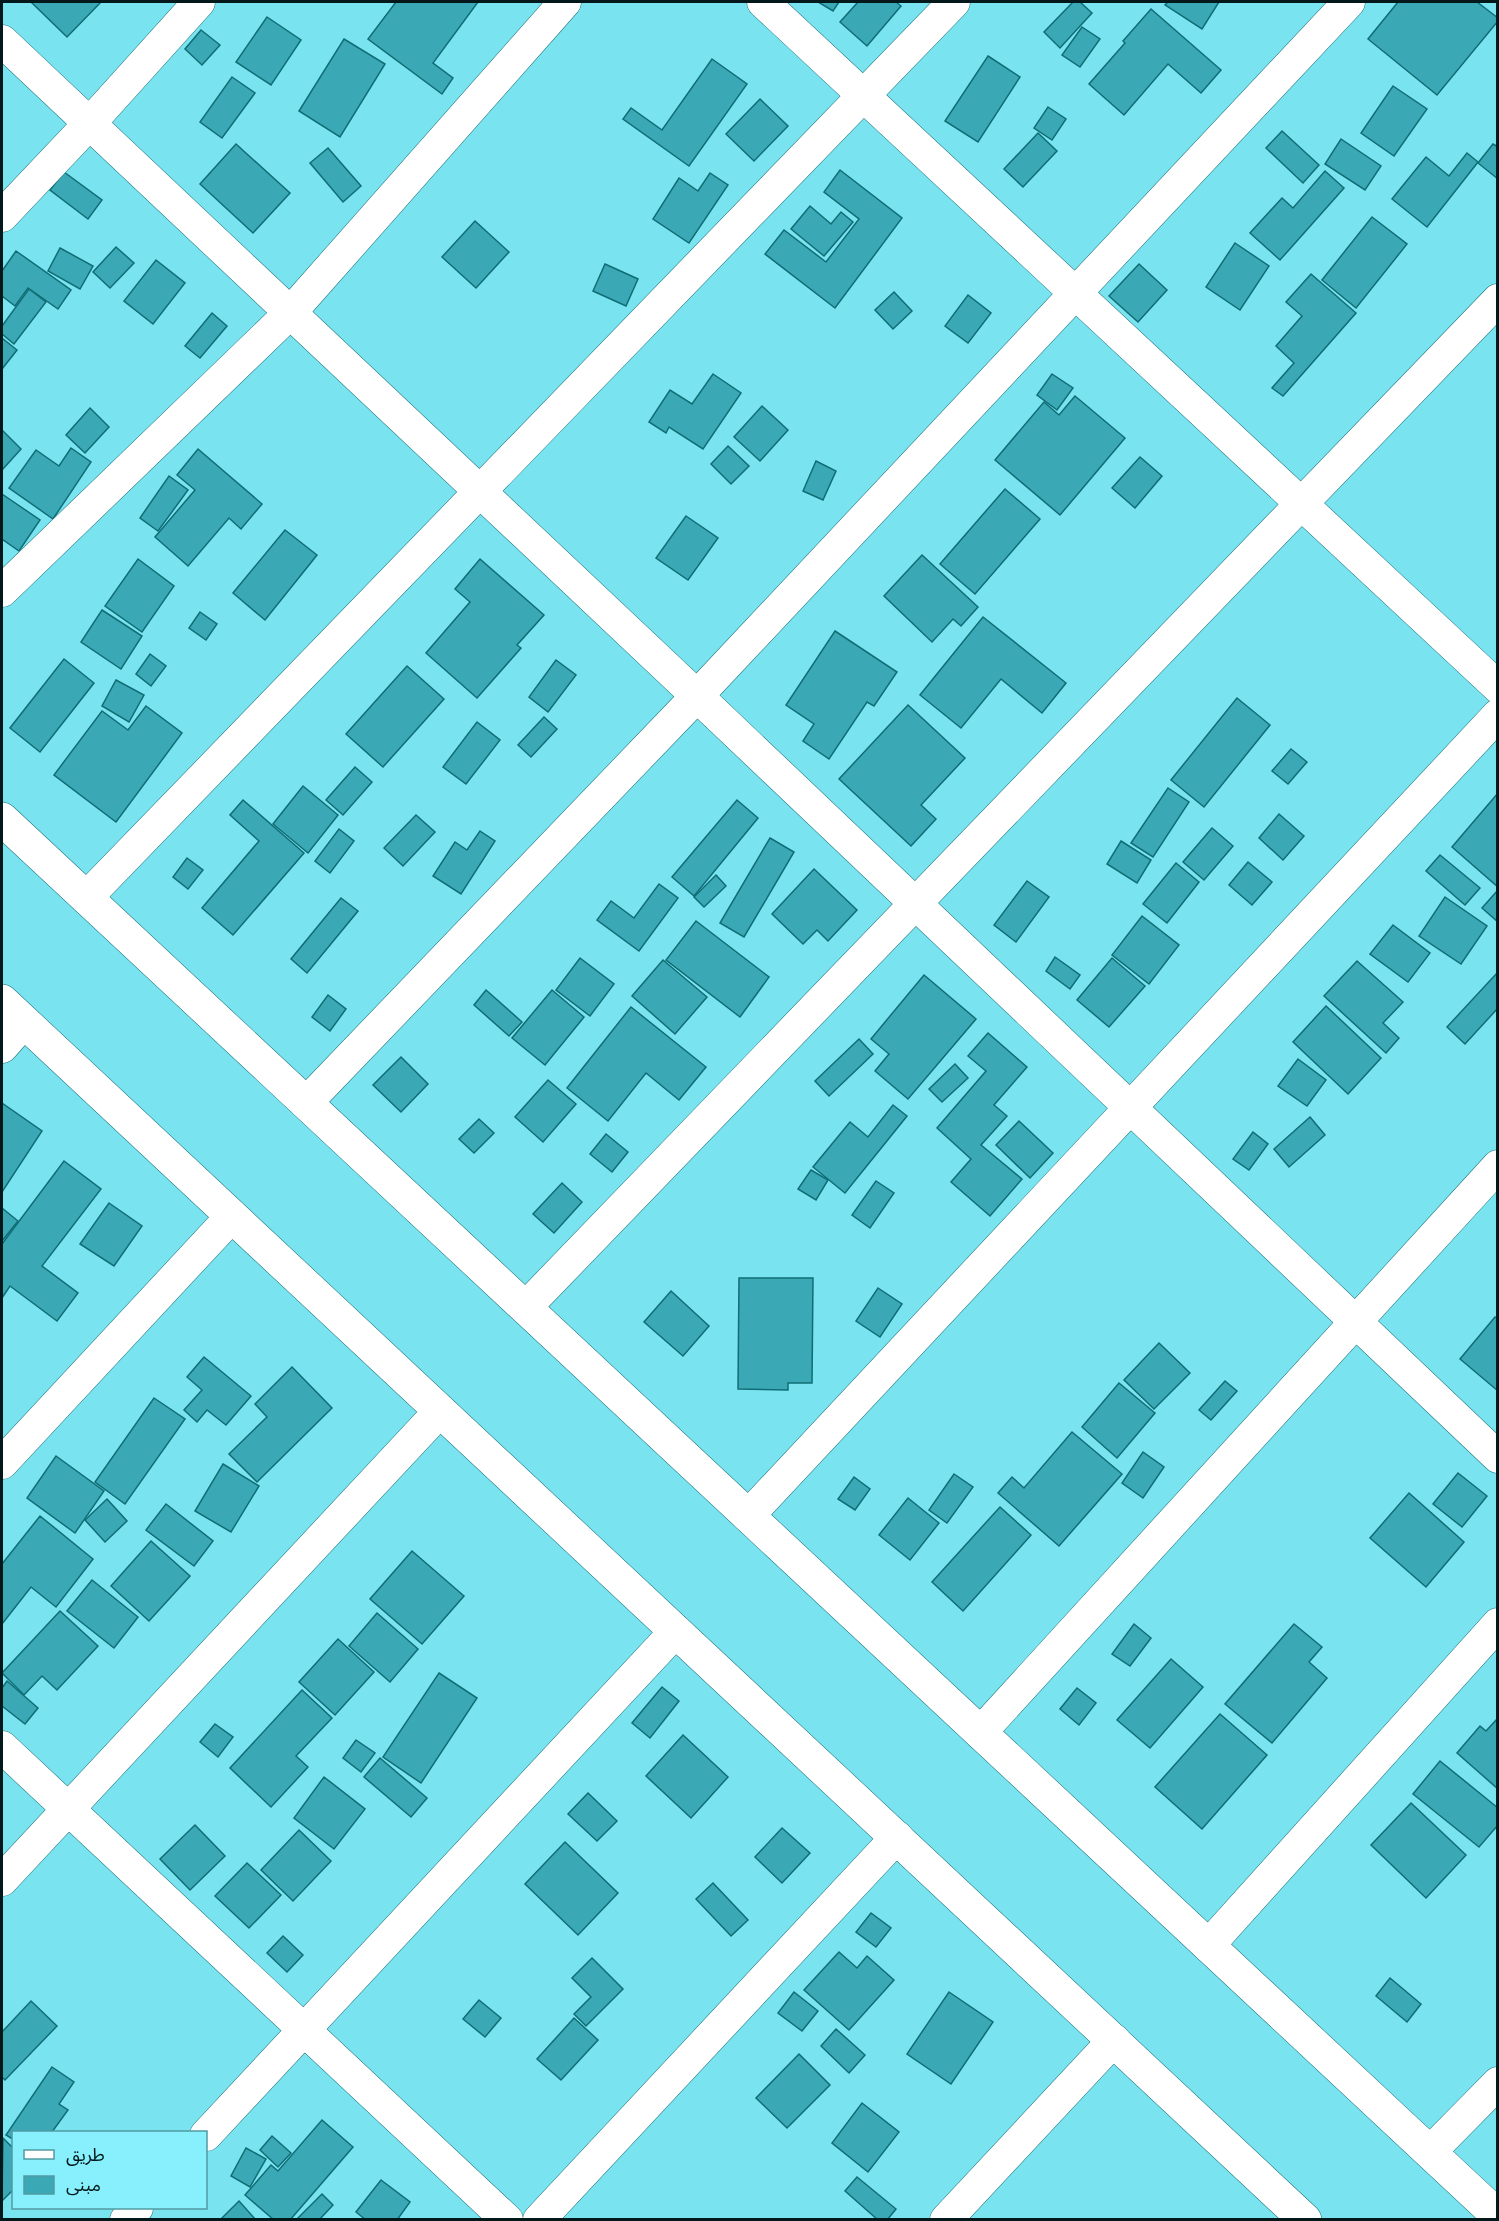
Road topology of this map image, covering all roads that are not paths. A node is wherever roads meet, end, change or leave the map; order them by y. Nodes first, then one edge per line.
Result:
1 (199, 2) edge
2 (565, 2) edge
3 (763, 2) edge
4 (954, 2) edge
5 (1349, 2) edge
6 (2, 41) edge
7 (864, 96) junction
8 (90, 124) junction
9 (2, 216) edge
10 (1075, 293) junction
11 (1497, 300) edge
12 (290, 313) junction
13 (480, 492) junction
14 (1301, 504) junction
15 (2, 591) edge
16 (1497, 687) edge
17 (697, 696) junction
18 (1497, 715) edge
19 (2, 819) edge
20 (86, 898) junction
21 (915, 904) junction
22 (13, 1012) edge
23 (2, 1047) edge
24 (306, 1103) junction
25 (1130, 1108) junction
26 (1497, 1166) edge
27 (232, 1216) junction
28 (525, 1308) junction
29 (1355, 1322) junction
30 (440, 1411) junction
31 (1497, 1457) edge
32 (2, 1463) edge
33 (748, 1516) junction
34 (1497, 1624) edge
35 (676, 1631) junction
36 (980, 1732) junction
37 (2, 1747) edge
38 (68, 1809) junction
39 (897, 1837) junction
40 (2, 1880) edge
41 (1208, 1946) junction
42 (304, 2030) junction
43 (1114, 2040) junction
44 (1497, 2083) edge
45 (207, 2134) edge
46 (1430, 2152) junction
47 (1497, 2216) edge
48 (507, 2220) edge
49 (539, 2220) edge
50 (946, 2220) edge
51 (1305, 2220) edge

1 - 8 street
2 - 12 street
3 - 7 street
4 - 7 street
5 - 10 street
6 - 8 street
7 - 10 street
7 - 13 street
8 - 9 street
8 - 12 street
10 - 14 street
10 - 17 street
11 - 14 street
12 - 13 street
12 - 15 street
13 - 17 street
13 - 20 street
14 - 16 street
14 - 21 street
17 - 21 street
17 - 24 street
18 - 25 street
19 - 20 street
20 - 24 street
21 - 25 street
21 - 28 street
22 - 23 street
22 - 27 street
24 - 28 street
25 - 29 street
25 - 33 street
26 - 29 street
27 - 30 street
27 - 32 street
28 - 33 street
29 - 31 street
29 - 36 street
30 - 35 street
30 - 38 street
33 - 36 street
34 - 41 street
35 - 39 street
35 - 42 street
36 - 41 street
37 - 38 street
38 - 40 street
38 - 42 street
39 - 43 street
39 - 49 street
41 - 46 street
42 - 45 street
42 - 48 street
43 - 50 street
43 - 51 street
44 - 46 street
46 - 47 street

